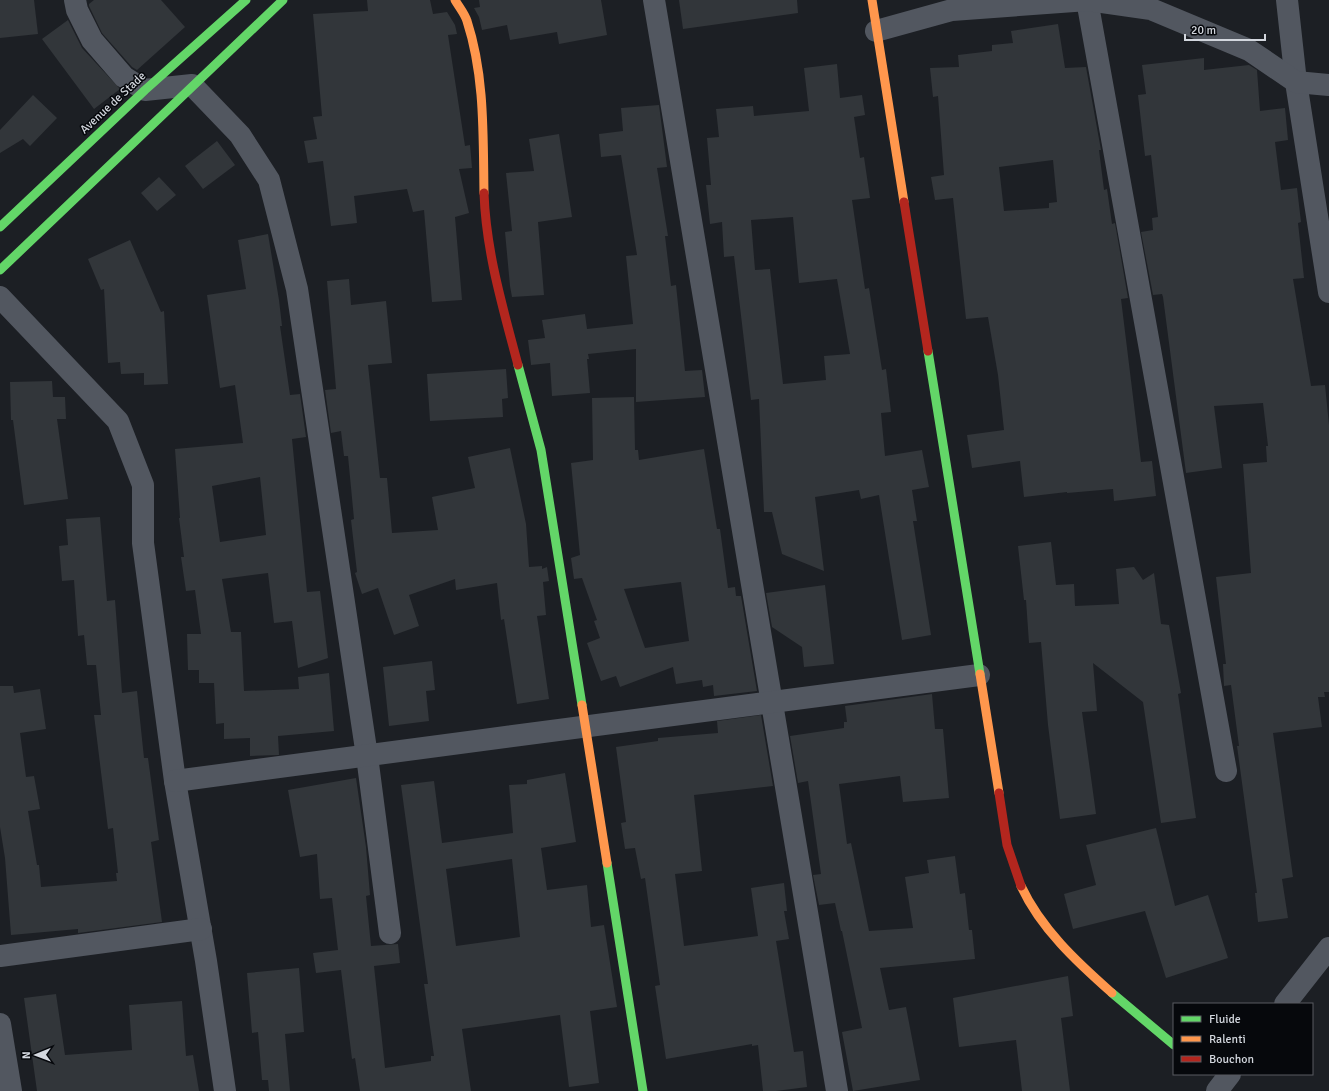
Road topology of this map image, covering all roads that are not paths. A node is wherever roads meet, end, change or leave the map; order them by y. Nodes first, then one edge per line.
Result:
1 (75, 0) edge
2 (246, 0) edge
3 (283, 0) edge
4 (455, 0) edge
5 (654, 0) edge
6 (872, 0) edge
7 (1088, 0) edge
8 (1287, 0) edge
9 (876, 30) junction
10 (1296, 82) junction
11 (192, 85) junction
12 (1329, 85) edge
13 (145, 90) junction
14 (0, 227) edge
15 (0, 270) edge
16 (1329, 292) edge
17 (0, 297) edge
18 (979, 675) junction
19 (771, 700) junction
20 (584, 727) junction
21 (367, 756) junction
22 (1226, 771) dead end
23 (175, 781) junction
24 (201, 929) junction
25 (390, 934) dead end
26 (1329, 948) edge
27 (0, 956) edge
28 (1286, 1003) edge
29 (0, 1024) edge
30 (1173, 1043) edge
31 (11, 1091) edge
32 (225, 1091) edge
33 (643, 1091) edge
34 (837, 1091) edge

1 - 13 street
2 - 13 street, Avenue de Stade
3 - 11 street
4 - 20 street
5 - 19 street
6 - 9 street
7 - 9 street
7 - 10 street
7 - 22 street
8 - 10 street
9 - 18 street
10 - 12 street
10 - 16 street
11 - 13 street
11 - 15 street
11 - 21 street
13 - 14 street, Avenue de Stade
17 - 23 street
18 - 19 street
18 - 30 street
19 - 20 street
19 - 34 street
20 - 21 street
20 - 33 street
21 - 23 street
21 - 25 street
23 - 24 street
24 - 27 street
24 - 32 street
26 - 28 street
29 - 31 street

